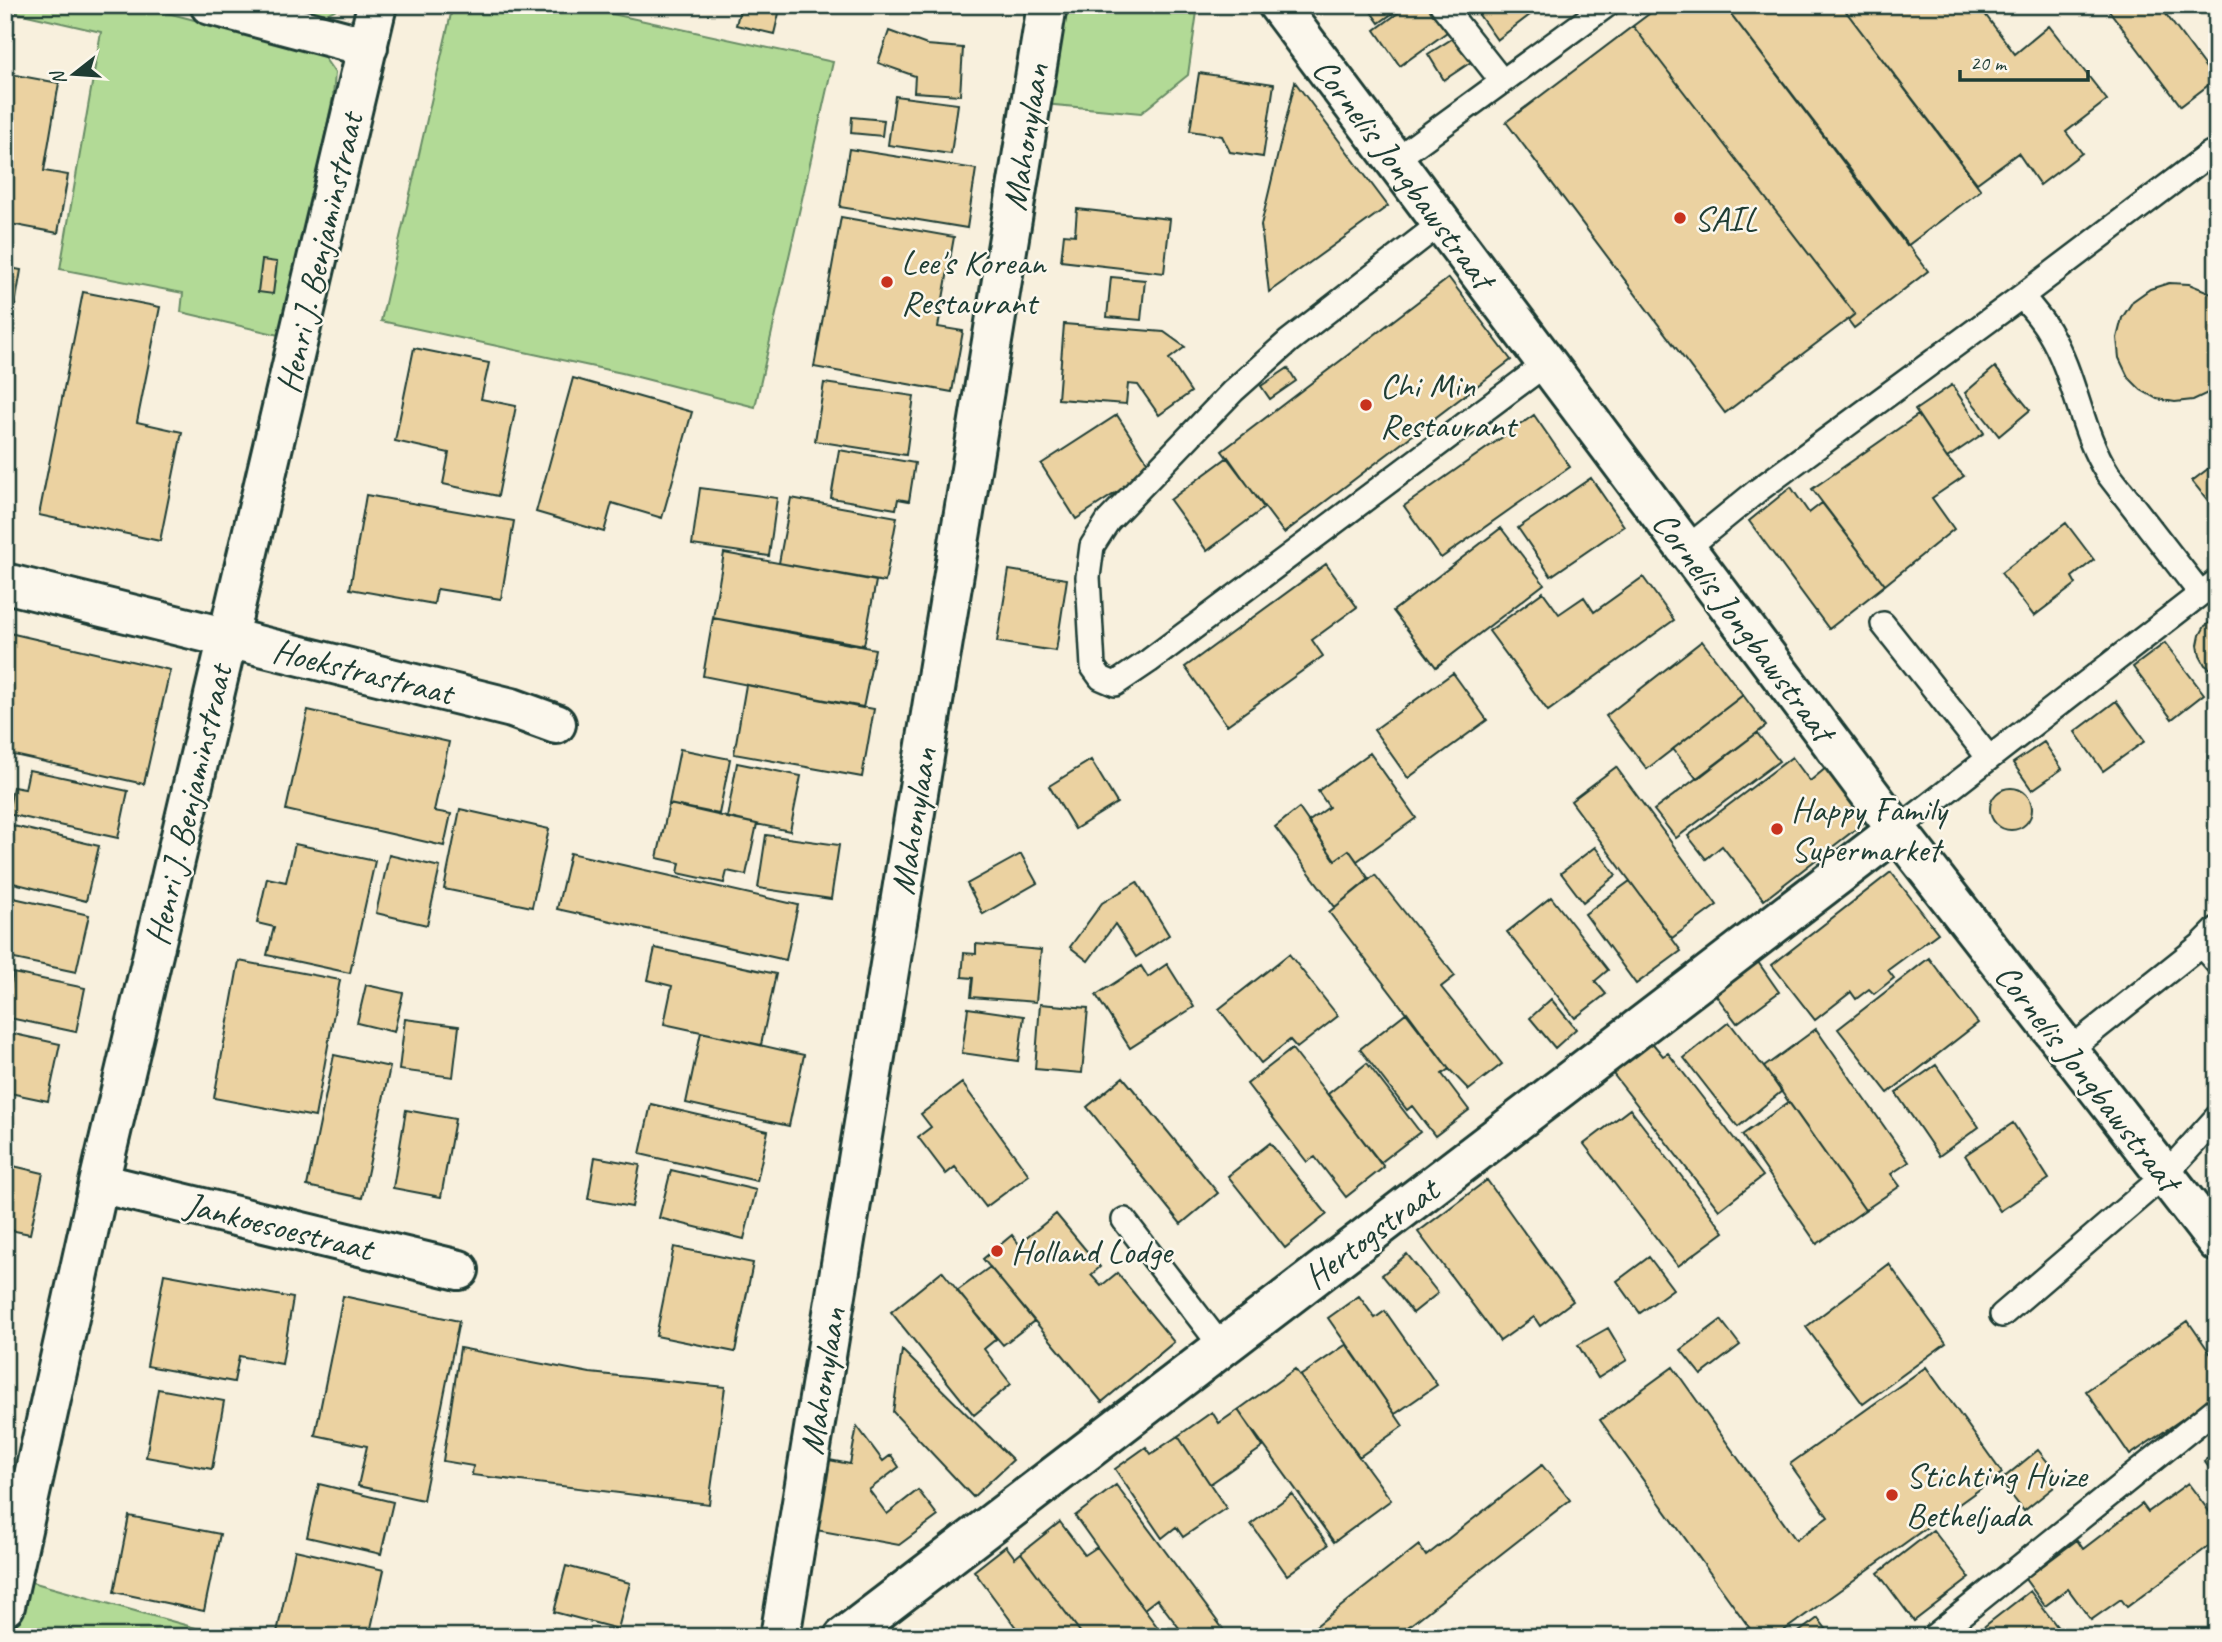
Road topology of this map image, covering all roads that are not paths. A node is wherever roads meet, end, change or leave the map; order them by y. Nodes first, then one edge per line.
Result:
1 (210, 5) edge
2 (377, 5) edge
3 (1046, 5) edge
4 (1278, 5) edge
5 (1442, 5) edge
6 (1607, 5) edge
7 (368, 47) junction
8 (1502, 81) junction
9 (2217, 152) edge
10 (1395, 160) junction
11 (1441, 223) junction
12 (2022, 296) junction
13 (1546, 363) junction
14 (1686, 549) junction
15 (5, 583) edge
16 (2209, 588) edge
17 (1883, 624) dead end
18 (228, 637) junction
19 (556, 724) dead end
20 (1989, 758) junction
21 (1897, 830) junction
22 (2209, 937) edge
23 (2217, 963) edge
24 (2068, 1051) junction
25 (2217, 1117) edge
26 (2165, 1175) junction
27 (99, 1183) junction
28 (1124, 1220) dead end
29 (2217, 1242) edge
30 (459, 1270) dead end
31 (2002, 1315) dead end
32 (1222, 1348) junction
33 (2217, 1408) edge
34 (5, 1606) edge
35 (780, 1637) edge
36 (844, 1637) edge
37 (1933, 1637) edge

1 - 7 street
2 - 7 street, Henri J. Benjaminstraat
3 - 35 street, Mahonylaan
4 - 10 street, Cornelis Jongbawstraat
5 - 8 lane
6 - 8 lane
7 - 18 street, Henri J. Benjaminstraat
8 - 10 lane
9 - 12 lane
10 - 11 street, Cornelis Jongbawstraat
11 - 13 street, Cornelis Jongbawstraat
11 - 13 lane
12 - 14 lane
12 - 16 lane
13 - 14 street, Cornelis Jongbawstraat
14 - 21 street, Cornelis Jongbawstraat
15 - 18 street, Hoekstrastraat
16 - 20 lane
17 - 20 lane
18 - 19 street, Hoekstrastraat
18 - 27 street, Henri J. Benjaminstraat
20 - 21 lane
21 - 24 street, Cornelis Jongbawstraat
21 - 32 street, Hertogstraat
22 - 23 lane
22 - 24 lane
24 - 26 street, Cornelis Jongbawstraat
25 - 26 lane
26 - 29 street, Cornelis Jongbawstraat
26 - 31 lane
27 - 30 street, Jankoesoestraat
27 - 34 street, Henri J. Benjaminstraat
28 - 32 lane
32 - 36 street, Hertogstraat
33 - 37 lane

